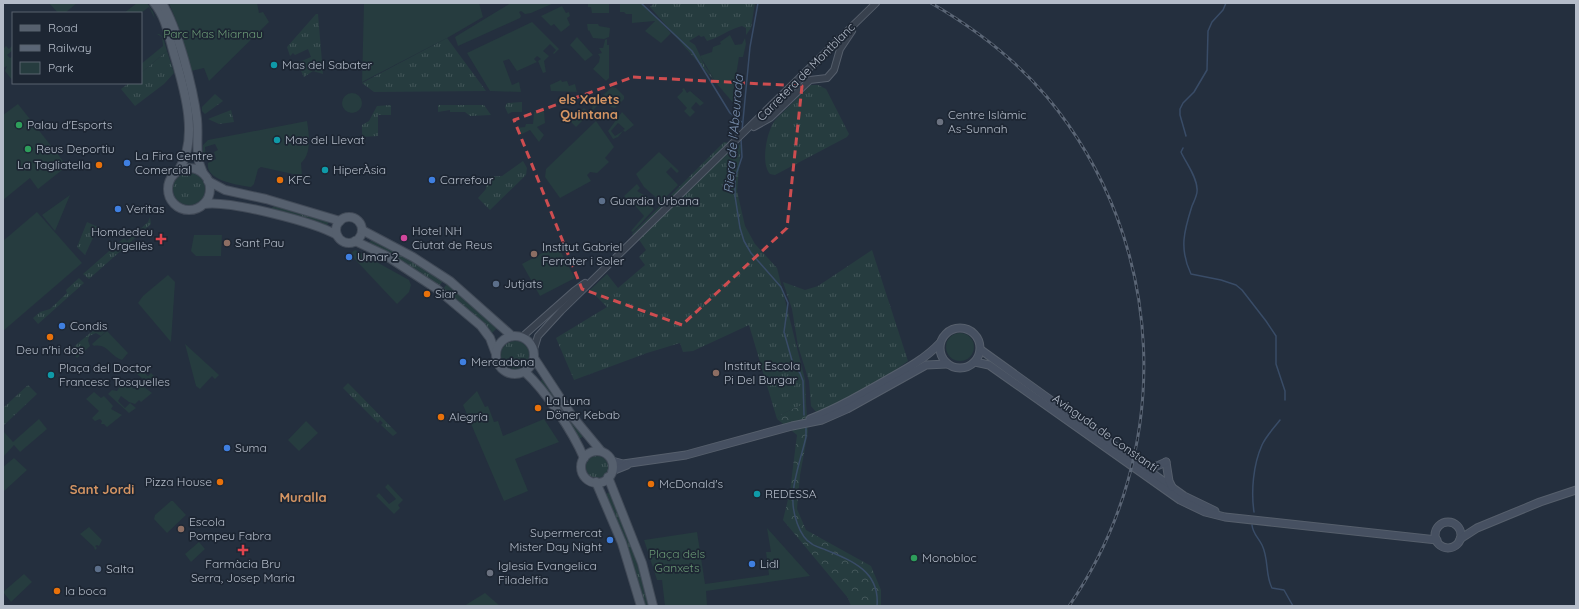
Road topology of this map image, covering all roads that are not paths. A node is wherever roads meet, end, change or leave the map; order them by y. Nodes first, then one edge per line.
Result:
1 (154, 3) edge
2 (162, 3) edge
3 (876, 3) edge
4 (858, 21) junction
5 (747, 130) junction
6 (178, 171) junction
7 (203, 173) junction
8 (208, 181) junction
9 (204, 204) junction
10 (340, 220) junction
11 (362, 230) junction
12 (337, 235) junction
13 (355, 241) junction
14 (598, 275) junction
15 (512, 336) junction
16 (522, 337) junction
17 (940, 343) junction
18 (534, 349) junction
19 (981, 350) junction
20 (496, 354) junction
21 (534, 358) junction
22 (975, 362) junction
23 (920, 364) junction
24 (947, 364) junction
25 (999, 371) junction
26 (525, 372) junction
27 (867, 391) junction
28 (1043, 397) junction
29 (826, 419) junction
30 (792, 426) junction
31 (1082, 431) junction
32 (1098, 442) junction
33 (600, 451) junction
34 (584, 458) junction
35 (612, 461) junction
36 (1166, 462) junction
37 (623, 465) junction
38 (1145, 468) junction
39 (610, 474) junction
40 (1156, 478) junction
41 (596, 482) junction
42 (1172, 488) junction
43 (1576, 490) edge
44 (1191, 507) junction
45 (1228, 517) junction
46 (1477, 528) junction
47 (1460, 529) junction
48 (1436, 531) junction
49 (1418, 538) junction
50 (1460, 539) junction
51 (1436, 540) junction
52 (640, 606) edge
53 (653, 606) edge

1 - 6 main road
2 - 7 main road
3 - 4 street, Carretera de Montblanc
4 - 5 street, Carretera de Montblanc
4 - 5 street
5 - 14 street, Carretera de Montblanc
6 - 7 main road
6 - 9 main road
7 - 8 main road
8 - 9 main road
8 - 10 main road
9 - 12 main road
10 - 11 main road
10 - 12 main road
11 - 13 main road
11 - 15 main road
12 - 13 main road
13 - 20 main road
14 - 16 street
14 - 18 street
15 - 16 main road
15 - 20 main road
16 - 18 main road
17 - 19 main road
17 - 23 main road
17 - 24 main road
18 - 21 main road
19 - 22 main road
19 - 28 main road
20 - 26 main road
21 - 26 main road
21 - 33 main road
22 - 24 main road
22 - 25 main road, Avinguda de Constantí
23 - 24 main road
23 - 27 main road
23 - 29 main road
25 - 28 main road
25 - 31 main road, Avinguda de Constantí
26 - 34 main road
27 - 29 main road
27 - 30 main road
28 - 31 main road
28 - 38 main road
29 - 30 main road
30 - 37 main road
31 - 32 main road, Avinguda de Constantí
32 - 40 main road
32 - 44 main road, Avinguda de Constantí
33 - 34 main road
33 - 35 main road
34 - 41 main road
35 - 37 main road
35 - 39 main road
36 - 38 main road
36 - 40 main road
36 - 42 main road
37 - 39 main road
38 - 40 main road
39 - 41 main road
39 - 53 main road
40 - 42 main road
40 - 44 main road
41 - 52 main road
42 - 45 main road
43 - 46 main road
44 - 45 main road, Avinguda de Constantí
45 - 49 main road
46 - 47 main road
46 - 50 main road
47 - 48 main road
47 - 50 main road
48 - 49 main road
48 - 51 main road
49 - 51 main road
50 - 51 main road

